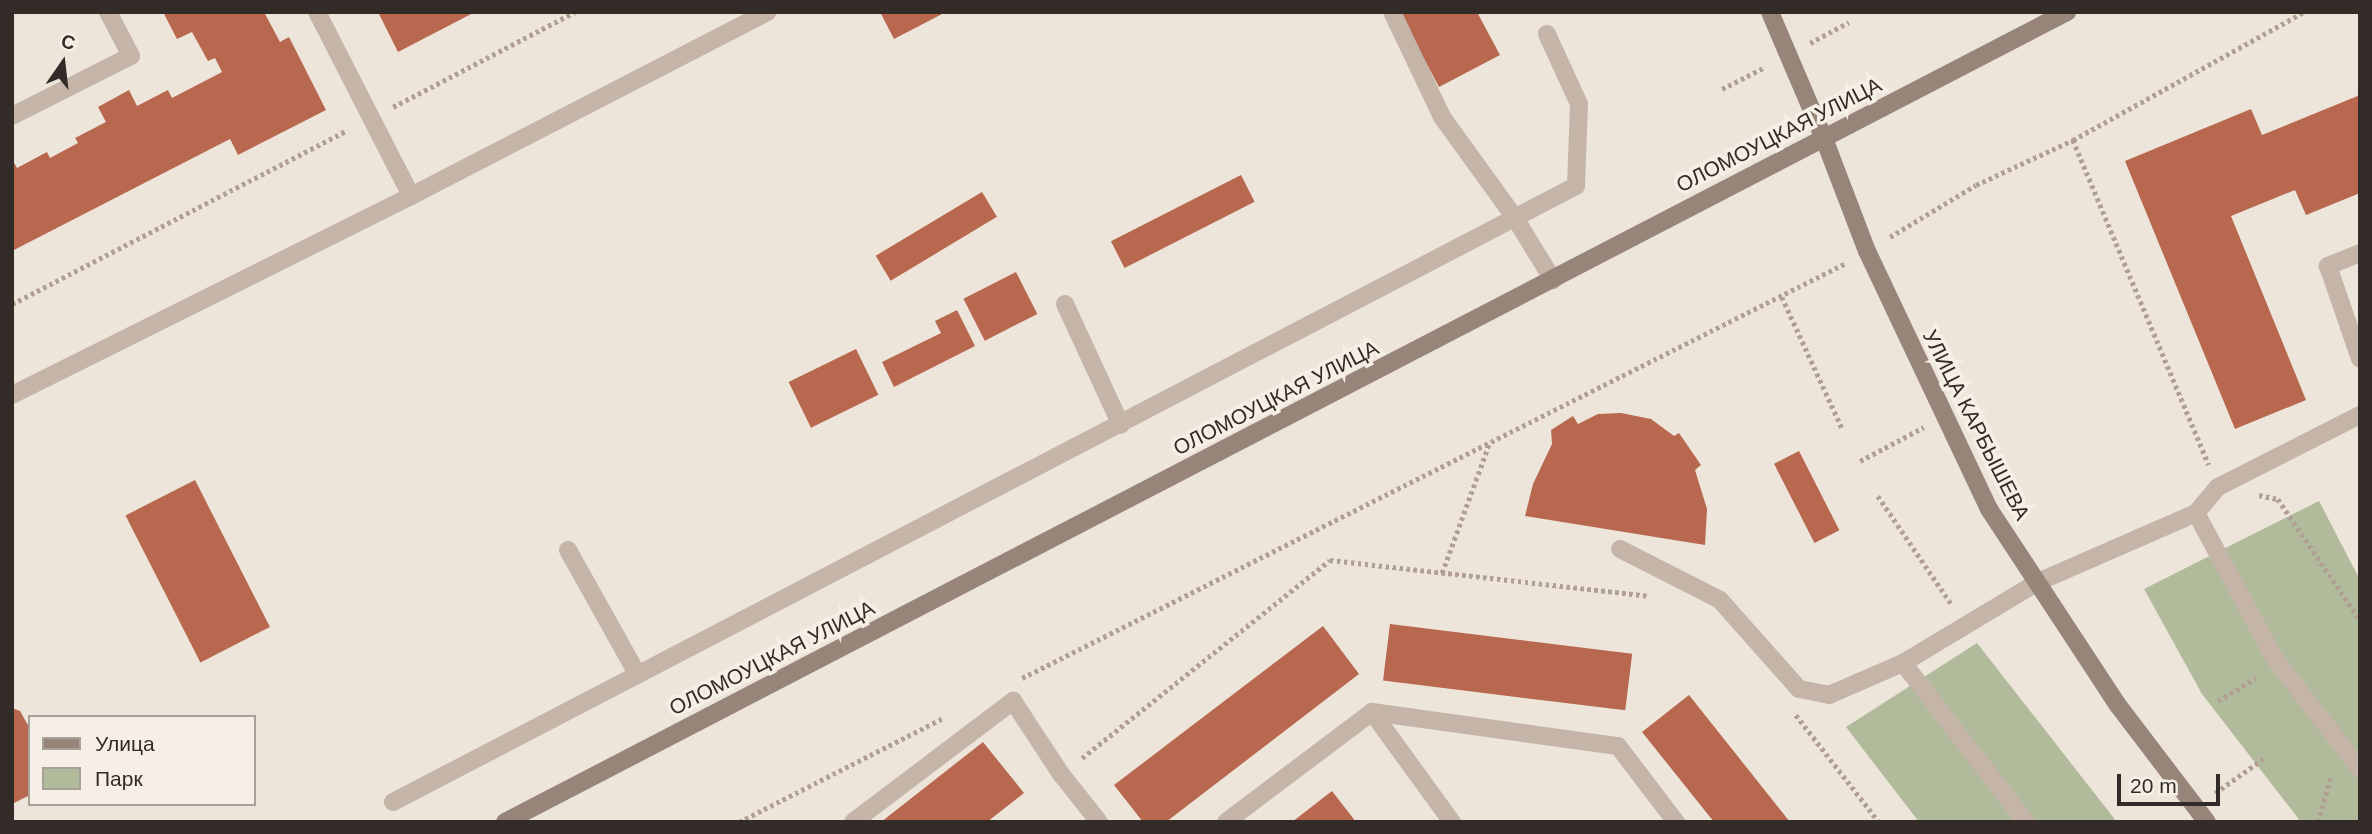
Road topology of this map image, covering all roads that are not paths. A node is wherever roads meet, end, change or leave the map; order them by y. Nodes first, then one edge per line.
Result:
1 (108, 12) edge
2 (317, 12) edge
3 (767, 12) edge
4 (1392, 12) edge
5 (1770, 12) edge
6 (2067, 12) edge
7 (1547, 34) dead end
8 (12, 116) edge
9 (1823, 136) junction
10 (411, 196) junction
11 (1515, 218) junction
12 (2360, 253) edge
13 (1553, 280) junction
14 (1065, 304) dead end
15 (2360, 359) edge
16 (12, 395) edge
17 (2360, 415) edge
18 (1121, 425) junction
19 (2196, 513) junction
20 (1620, 549) dead end
21 (568, 551) dead end
22 (2038, 582) junction
23 (1903, 663) junction
24 (638, 675) junction
25 (1371, 712) junction
26 (2360, 769) edge
27 (393, 802) dead end
28 (505, 822) edge
29 (853, 822) edge
30 (1099, 822) edge
31 (1226, 822) edge
32 (1452, 822) edge
33 (1676, 822) edge
34 (2026, 822) edge
35 (2207, 822) edge

1 - 8 street
2 - 10 street
3 - 10 street
4 - 11 street
5 - 9 street, УЛИЦА КАРБЫШЕВА
6 - 9 street, ОЛОМОУЦКАЯ УЛИЦА
7 - 11 street
9 - 13 street, ОЛОМОУЦКАЯ УЛИЦА
9 - 22 street, УЛИЦА КАРБЫШЕВА
10 - 16 street
11 - 13 street
11 - 18 street
12 - 15 street
13 - 28 street, ОЛОМОУЦКАЯ УЛИЦА
14 - 18 street
17 - 19 street
18 - 24 street
19 - 22 street
19 - 26 street
20 - 23 street
21 - 24 street
22 - 23 street
22 - 35 street, УЛИЦА КАРБЫШЕВА
23 - 34 street
24 - 27 street
25 - 31 street
25 - 32 street
25 - 33 street
29 - 30 street

